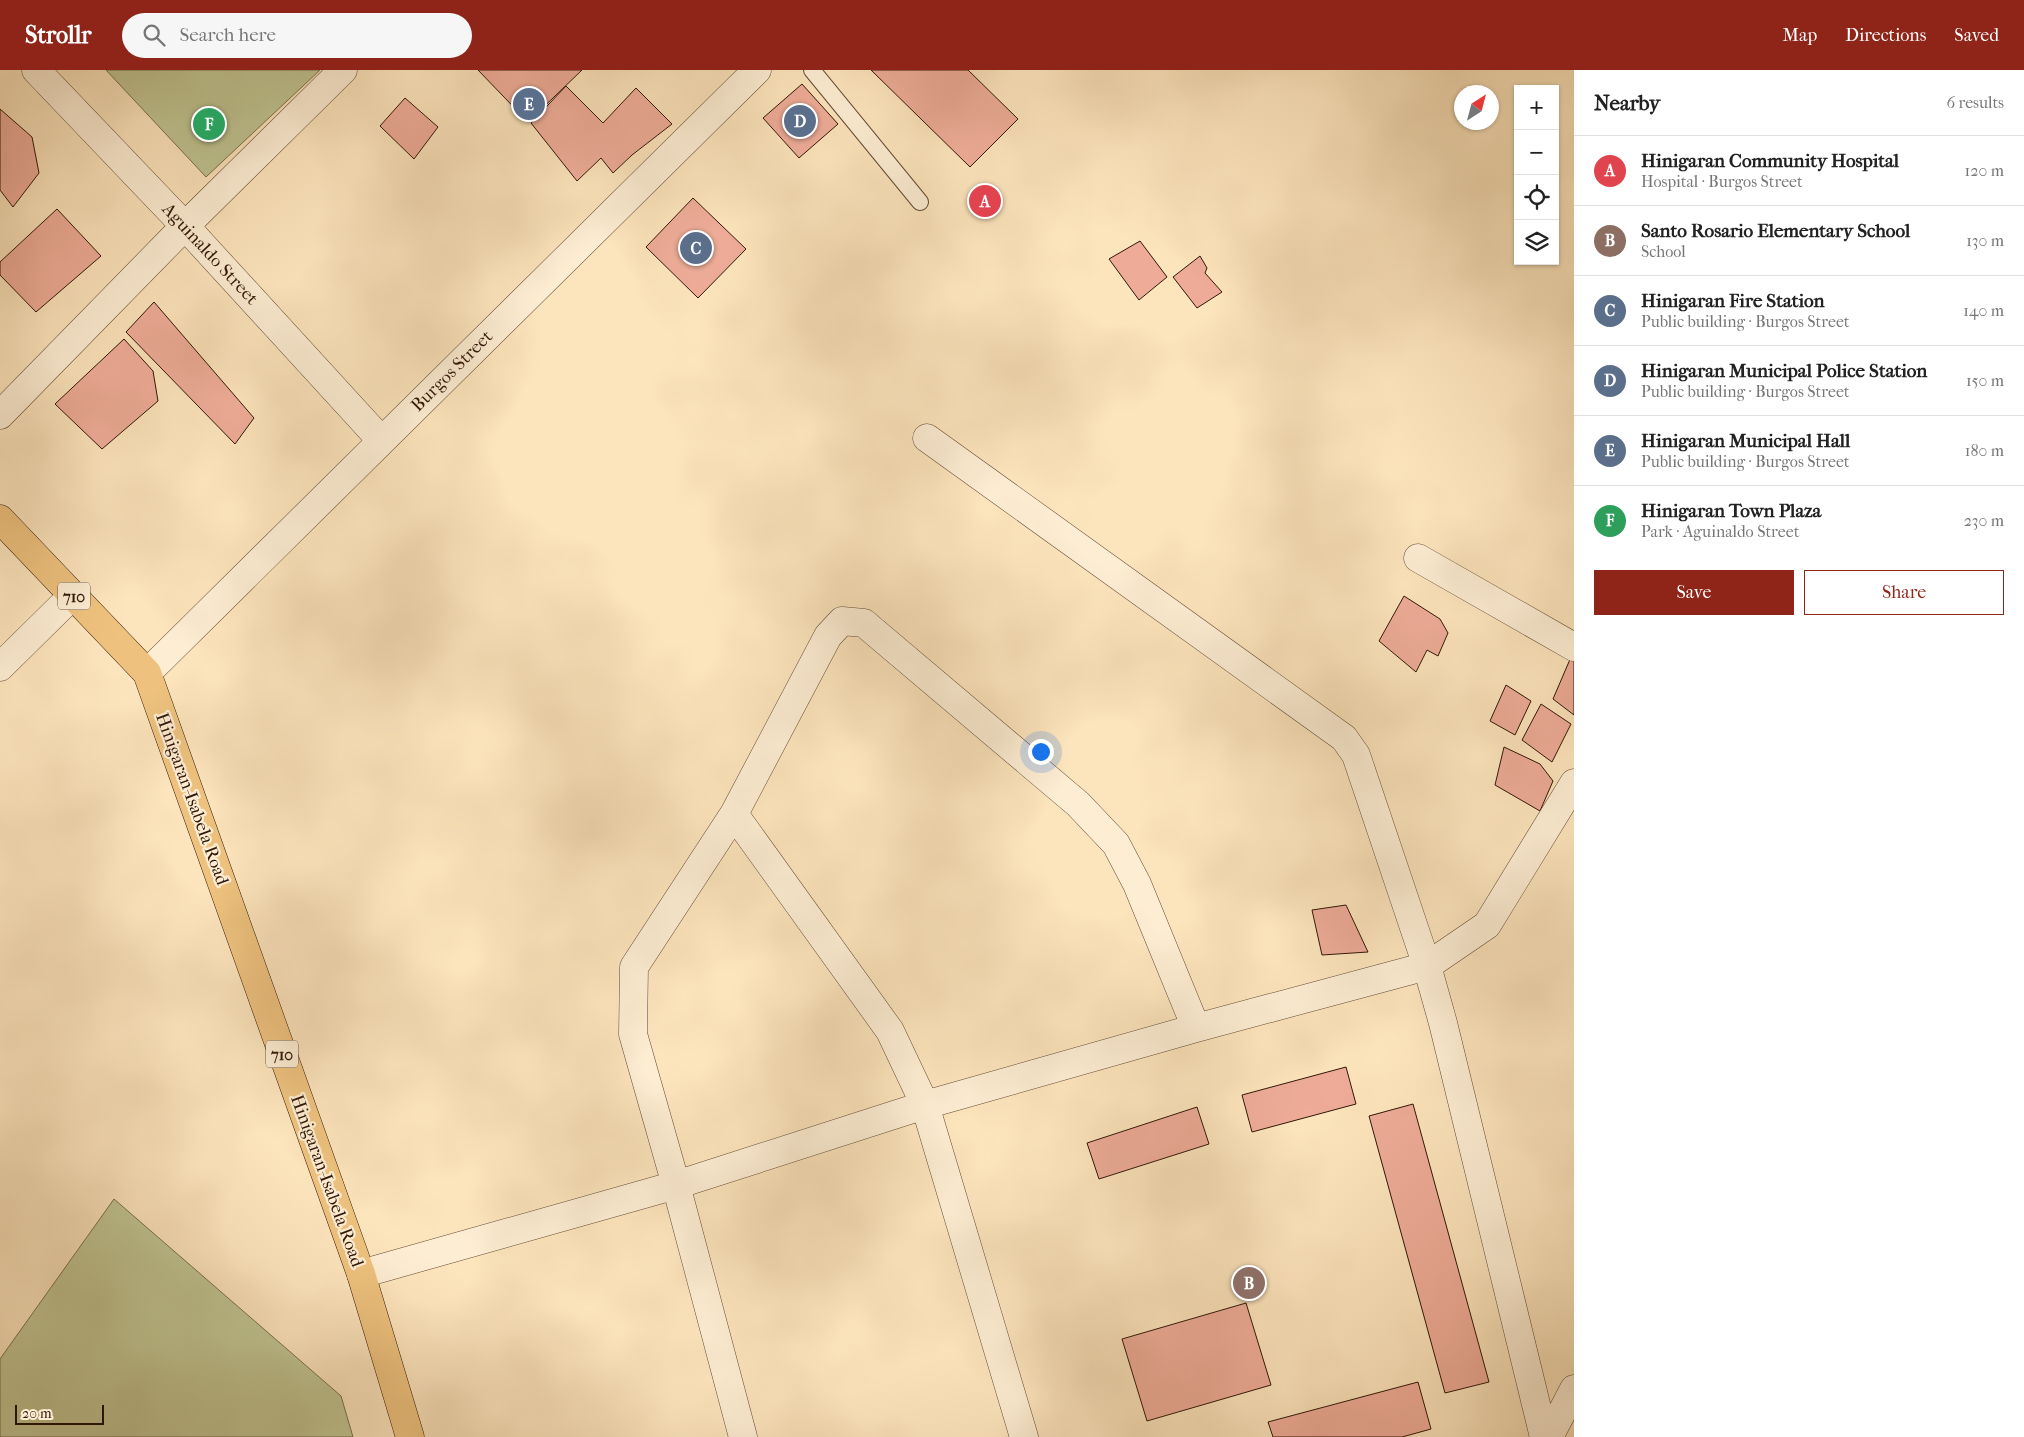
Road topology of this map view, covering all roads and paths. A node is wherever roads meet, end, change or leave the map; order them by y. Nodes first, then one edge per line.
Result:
1 (36, 70) edge
2 (343, 70) edge
3 (757, 70) edge
4 (812, 70) edge
5 (920, 202) dead end
6 (185, 226) junction
7 (0, 415) edge
8 (927, 438) dead end
9 (381, 440) junction
10 (0, 519) edge
11 (1418, 558) dead end
12 (73, 595) junction
13 (1574, 647) edge
14 (0, 667) edge
15 (147, 673) junction
16 (1574, 783) edge
17 (734, 814) junction
18 (1427, 966) junction
19 (1196, 1028) junction
20 (925, 1105) junction
21 (676, 1185) junction
22 (360, 1274) junction
23 (1574, 1389) edge
24 (410, 1437) edge
25 (743, 1437) edge
26 (1024, 1437) edge
27 (1544, 1437) edge
28 (1549, 1437) edge

1 - 6 street, Aguinaldo Street
2 - 6 street
3 - 9 street, Burgos Street
4 - 5 lane
6 - 7 street
6 - 9 street, Aguinaldo Street
8 - 18 street
9 - 15 street, Burgos Street
10 - 12 main road, 710
11 - 13 street
12 - 14 street
12 - 15 main road, 710
15 - 22 main road, Hinigaran-Isabela Road / 710
16 - 18 street
17 - 19 street
17 - 20 street
17 - 21 street
18 - 19 street
18 - 27 street
19 - 20 street
20 - 21 street
20 - 26 street
21 - 22 street
21 - 25 street
22 - 24 main road, Hinigaran-Isabela Road / 710
23 - 28 street

